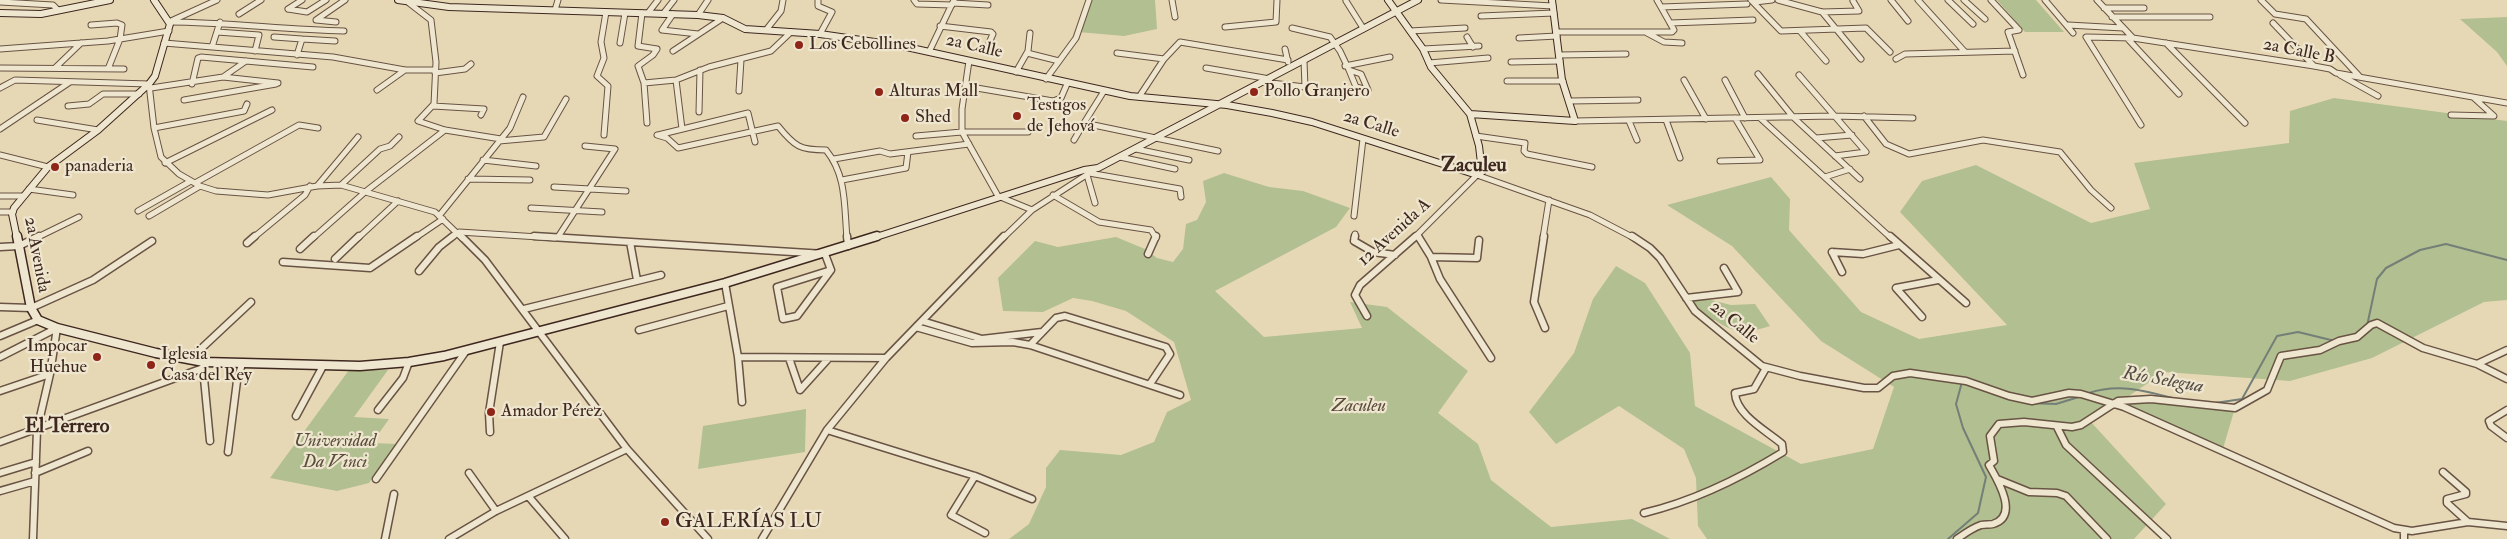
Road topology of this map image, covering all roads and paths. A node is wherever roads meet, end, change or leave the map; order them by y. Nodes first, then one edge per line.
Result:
1 (110, 0) edge
2 (154, 0) edge
3 (217, 0) edge
4 (261, 0) edge
5 (302, 0) edge
6 (326, 0) edge
7 (345, 0) edge
8 (398, 0) edge
9 (558, 0) edge
10 (658, 0) edge
11 (674, 0) edge
12 (708, 0) edge
13 (783, 0) edge
14 (818, 0) edge
15 (914, 0) edge
16 (1089, 0) edge
17 (1172, 0) edge
18 (1277, 0) edge
19 (1388, 0) edge
20 (1418, 0) edge
21 (1441, 0) edge
22 (1657, 0) edge
23 (1772, 0) edge
24 (1778, 0) edge
25 (1891, 0) edge
26 (1918, 0) edge
27 (1948, 0) edge
28 (1964, 0) edge
29 (1991, 0) edge
30 (2046, 0) edge
31 (2097, 0) edge
32 (2261, 0) edge
33 (1346, 1) dead end
34 (1853, 1) edge
35 (0, 2) edge
36 (1751, 2) edge
37 (409, 3) junction
38 (953, 3) edge
39 (1552, 3) edge
40 (319, 5) junction
41 (988, 6) dead end
42 (334, 7) junction
43 (1661, 7) junction
44 (2104, 8) junction
45 (2144, 8) dead end
46 (58, 10) junction
47 (555, 10) junction
48 (1397, 11) junction
49 (606, 12) junction
50 (625, 12) junction
51 (1822, 12) junction
52 (0, 13) edge
53 (645, 13) junction
54 (239, 14) dead end
55 (663, 14) junction
56 (673, 14) junction
57 (1554, 14) junction
58 (698, 15) junction
59 (1175, 16) dead end
60 (1481, 16) dead end
61 (2112, 17) junction
62 (2210, 17) dead end
63 (723, 18) junction
64 (1985, 19) dead end
65 (1753, 20) dead end
66 (1908, 21) dead end
67 (169, 22) junction
68 (220, 22) junction
69 (336, 22) dead end
70 (1670, 23) junction
71 (2273, 23) dead end
72 (1973, 24) dead end
73 (91, 25) dead end
74 (2068, 25) junction
75 (262, 26) junction
76 (940, 26) junction
77 (1225, 27) dead end
78 (1292, 28) dead end
79 (1363, 28) junction
80 (1465, 28) dead end
81 (2123, 28) junction
82 (1836, 29) junction
83 (766, 30) junction
84 (168, 31) junction
85 (1410, 31) junction
86 (1800, 31) junction
87 (217, 32) junction
88 (344, 32) dead end
89 (791, 32) junction
90 (1646, 32) junction
91 (1030, 33) dead end
92 (2073, 33) dead end
93 (698, 34) junction
94 (820, 34) junction
95 (1557, 34) junction
96 (259, 35) junction
97 (274, 37) dead end
98 (1467, 37) dead end
99 (1519, 38) dead end
100 (2127, 38) junction
101 (2133, 38) junction
102 (120, 39) junction
103 (302, 39) junction
104 (335, 41) dead end
105 (81, 43) junction
106 (164, 43) junction
107 (620, 43) dead end
108 (1334, 43) junction
109 (1682, 43) dead end
110 (2166, 43) junction
111 (1473, 46) junction
112 (1479, 46) dead end
113 (212, 47) junction
114 (1285, 48) dead end
115 (0, 49) edge
116 (1422, 49) junction
117 (255, 51) junction
118 (672, 51) dead end
119 (2015, 51) junction
120 (929, 52) junction
121 (992, 52) dead end
122 (1890, 52) dead end
123 (1965, 52) junction
124 (1027, 53) junction
125 (1116, 53) dead end
126 (297, 54) junction
127 (1626, 54) dead end
128 (1390, 57) dead end
129 (1488, 58) dead end
130 (1559, 58) junction
131 (1861, 58) dead end
132 (1164, 59) junction
133 (1896, 59) dead end
134 (740, 60) junction
135 (1288, 60) junction
136 (1304, 60) junction
137 (246, 61) junction
138 (969, 61) junction
139 (1060, 61) junction
140 (1826, 61) dead end
141 (1429, 62) junction
142 (1511, 62) dead end
143 (471, 64) dead end
144 (2314, 66) junction
145 (56, 67) junction
146 (313, 67) dead end
147 (0, 68) edge
148 (1206, 68) dead end
149 (1290, 68) junction
150 (1347, 68) junction
151 (108, 69) junction
152 (124, 69) dead end
153 (404, 70) junction
154 (700, 70) junction
155 (435, 71) junction
156 (1016, 72) junction
157 (2336, 73) junction
158 (1758, 74) dead end
159 (1799, 75) dead end
160 (2023, 75) dead end
161 (225, 77) junction
162 (2360, 77) junction
163 (1046, 79) junction
164 (1270, 79) junction
165 (676, 80) junction
166 (1684, 80) dead end
167 (1725, 80) dead end
168 (1507, 81) dead end
169 (1563, 81) junction
170 (70, 82) junction
171 (1263, 82) junction
172 (193, 83) junction
173 (644, 83) junction
174 (1067, 84) junction
175 (965, 86) junction
176 (0, 88) edge
177 (150, 88) junction
178 (377, 90) dead end
179 (740, 91) dead end
180 (1104, 91) junction
181 (139, 94) junction
182 (2179, 94) dead end
183 (2378, 96) dead end
184 (523, 97) dead end
185 (1139, 97) junction
186 (2472, 97) junction
187 (566, 99) dead end
188 (184, 100) dead end
189 (1638, 100) dead end
190 (1569, 101) junction
191 (2507, 103) edge
192 (247, 104) dead end
193 (1221, 104) junction
194 (68, 106) dead end
195 (433, 106) junction
196 (272, 110) dead end
197 (699, 112) dead end
198 (1470, 114) junction
199 (481, 115) dead end
200 (2451, 115) dead end
201 (1837, 116) junction
202 (1864, 116) junction
203 (1793, 117) junction
204 (1734, 118) junction
205 (1745, 118) junction
206 (1760, 118) junction
207 (1913, 118) dead end
208 (1706, 119) junction
209 (37, 120) dead end
210 (1666, 120) junction
211 (1575, 121) junction
212 (1629, 121) junction
213 (647, 123) dead end
214 (1084, 123) junction
215 (2245, 123) dead end
216 (2141, 125) dead end
217 (154, 128) junction
218 (318, 128) dead end
219 (0, 129) edge
220 (682, 129) junction
221 (98, 130) junction
222 (445, 130) junction
223 (753, 130) junction
224 (962, 132) junction
225 (1028, 132) dead end
226 (604, 135) dead end
227 (1852, 135) junction
228 (399, 136) dead end
229 (916, 136) dead end
230 (1476, 136) junction
231 (358, 137) dead end
232 (1816, 138) junction
233 (1154, 139) junction
234 (1363, 139) junction
235 (500, 140) junction
236 (1074, 140) dead end
237 (1637, 140) dead end
238 (755, 142) dead end
239 (969, 144) junction
240 (585, 146) dead end
241 (1136, 149) junction
242 (1218, 151) dead end
243 (908, 152) junction
244 (0, 154) edge
245 (1835, 156) junction
246 (1120, 157) junction
247 (1680, 158) dead end
248 (834, 159) junction
249 (483, 160) junction
250 (1189, 160) dead end
251 (1720, 161) dead end
252 (165, 163) junction
253 (536, 166) dead end
254 (48, 167) junction
255 (1592, 167) dead end
256 (1098, 168) junction
257 (1174, 169) dead end
258 (1850, 169) junction
259 (1088, 174) junction
260 (1477, 175) junction
261 (1825, 178) junction
262 (1860, 178) dead end
263 (468, 179) junction
264 (530, 180) dead end
265 (842, 180) junction
266 (196, 183) junction
267 (341, 185) junction
268 (313, 186) junction
269 (554, 187) dead end
270 (29, 189) junction
271 (588, 189) junction
272 (626, 191) dead end
273 (365, 192) junction
274 (73, 195) dead end
275 (1053, 195) junction
276 (0, 196) edge
277 (22, 196) junction
278 (998, 196) junction
279 (1180, 197) dead end
280 (1549, 200) junction
281 (398, 201) junction
282 (1095, 202) dead end
283 (531, 208) dead end
284 (2111, 208) dead end
285 (575, 210) junction
286 (1032, 210) junction
287 (138, 211) dead end
288 (0, 212) edge
289 (13, 212) junction
290 (602, 212) dead end
291 (149, 216) dead end
292 (1354, 216) dead end
293 (80, 217) dead end
294 (441, 218) junction
295 (459, 232) junction
296 (1355, 234) dead end
297 (1417, 235) junction
298 (558, 237) junction
299 (1479, 240) dead end
300 (152, 241) dead end
301 (630, 242) junction
302 (247, 244) dead end
303 (1899, 245) junction
304 (19, 246) junction
305 (848, 246) junction
306 (0, 247) edge
307 (300, 249) dead end
308 (826, 254) junction
309 (1148, 254) dead end
310 (1395, 255) junction
311 (1432, 257) junction
312 (335, 260) dead end
313 (283, 262) dead end
314 (1724, 268) dead end
315 (831, 270) junction
316 (419, 271) dead end
317 (1842, 272) dead end
318 (661, 275) dead end
319 (637, 280) junction
320 (1938, 280) junction
321 (725, 283) junction
322 (1686, 298) junction
323 (251, 302) dead end
324 (1966, 303) dead end
325 (728, 306) junction
326 (1, 308) edge
327 (31, 308) junction
328 (524, 309) junction
329 (1367, 316) dead end
330 (1922, 318) dead end
331 (38, 320) junction
332 (922, 320) junction
333 (916, 327) junction
334 (56, 328) junction
335 (1545, 328) dead end
336 (639, 330) dead end
337 (538, 332) junction
338 (1042, 332) junction
339 (0, 336) edge
340 (500, 342) junction
341 (1030, 345) junction
342 (2507, 350) edge
343 (466, 351) junction
344 (0, 357) edge
345 (738, 357) junction
346 (789, 358) junction
347 (886, 358) junction
348 (1491, 358) dead end
349 (828, 359) junction
350 (189, 360) junction
351 (409, 362) junction
352 (242, 364) junction
353 (2477, 364) junction
354 (203, 365) junction
355 (323, 366) junction
356 (1766, 368) junction
357 (50, 374) junction
358 (2507, 379) edge
359 (1150, 384) junction
360 (0, 391) edge
361 (1180, 394) dead end
362 (742, 402) dead end
363 (2112, 405) junction
364 (378, 410) dead end
365 (2507, 410) edge
366 (296, 416) dead end
367 (2057, 427) junction
368 (37, 430) junction
369 (827, 430) junction
370 (490, 432) dead end
371 (2507, 438) edge
372 (210, 440) dead end
373 (0, 442) edge
374 (628, 449) junction
375 (88, 451) dead end
376 (228, 452) dead end
377 (36, 462) junction
378 (2443, 472) dead end
379 (0, 473) edge
380 (469, 473) dead end
381 (975, 476) junction
382 (35, 477) junction
383 (376, 479) dead end
384 (1997, 479) junction
385 (0, 491) edge
386 (394, 494) dead end
387 (529, 496) junction
388 (1032, 499) dead end
389 (496, 511) junction
390 (1644, 513) dead end
391 (2468, 522) junction
392 (2507, 526) edge
393 (2404, 530) junction
394 (985, 533) dead end
395 (33, 539) edge
396 (385, 539) edge
397 (449, 539) edge
398 (565, 539) edge
399 (708, 539) edge
400 (762, 539) edge
401 (1957, 539) edge
402 (2107, 539) edge
403 (2167, 539) edge
404 (2404, 539) edge

1 - 46 street
2 - 67 street
3 - 67 street
4 - 54 street
5 - 40 street
6 - 40 street
7 - 42 street
8 - 37 street, 2a Calle
9 - 47 street
10 - 53 street
11 - 55 street
12 - 58 street
13 - 83 street
14 - 94 street
15 - 38 street
16 - 139 street
17 - 59 street
18 - 77 street
19 - 48 street
20 - 48 street, 2a Avenida
21 - 39 street
22 - 43 street
23 - 36 street
24 - 51 street
25 - 66 street
26 - 123 street
27 - 72 street
28 - 64 street
29 - 119 street
30 - 74 street
31 - 44 street
32 - 162 street
33 - 79 street
34 - 51 street
35 - 46 street
36 - 43 street
36 - 86 street
37 - 47 street, 2a Calle
37 - 155 street
38 - 41 street
38 - 76 street
39 - 57 street
40 - 42 street
42 - 69 street
43 - 70 street
44 - 45 street
44 - 61 street
46 - 52 street
47 - 49 street, 2a Calle
48 - 79 street, 2a Avenida
48 - 85 street
49 - 50 street, 2a Calle
49 - 226 street
50 - 53 street, 2a Calle
50 - 107 street
51 - 82 street
53 - 55 street, 2a Calle
53 - 173 street
55 - 56 street, 2a Calle
56 - 58 street, 2a Calle
56 - 93 street
57 - 60 street
57 - 95 street
58 - 63 street, 2a Calle
61 - 62 street
61 - 81 street
63 - 83 street, 2a Calle
63 - 93 street
65 - 70 street
67 - 68 street
67 - 84 street, 2a Avenida
68 - 75 street
68 - 87 street
70 - 90 street
71 - 144 street
73 - 102 street
74 - 81 street
74 - 92 street
75 - 88 street
75 - 96 street
76 - 120 street
76 - 121 street
78 - 108 street
79 - 108 street, 2a Avenida
80 - 85 street
81 - 101 street
82 - 86 street
82 - 122 street
82 - 131 street
83 - 89 street, 2a Calle
84 - 102 street
84 - 106 street, 2a Avenida
85 - 116 street
86 - 140 street
87 - 96 street
87 - 113 street
89 - 94 street, 2a Calle
89 - 134 street
90 - 95 street
90 - 109 street
91 - 124 street
93 - 118 street
94 - 120 street, 2a Calle
95 - 99 street
95 - 130 street
96 - 117 street
97 - 103 street
98 - 111 street
100 - 101 street, 2a Calle B
100 - 182 street
100 - 216 street, 2a Calle B
101 - 110 street, 2a Calle B
102 - 105 street
102 - 151 street
103 - 104 street
103 - 126 street
105 - 115 street
105 - 145 street
106 - 113 street
106 - 177 street, 2a Avenida
108 - 136 street, 2a Avenida
108 - 150 street
110 - 144 street, 2a Calle B
110 - 215 street
111 - 112 street
111 - 116 street
113 - 117 street
114 - 135 street
116 - 141 street
117 - 126 street
119 - 123 street
119 - 160 street
120 - 138 street, 2a Calle
123 - 133 street
124 - 139 street
124 - 156 street
125 - 132 street
126 - 153 street
127 - 130 street
128 - 150 street
129 - 141 street
130 - 142 street
130 - 169 street
132 - 135 street
132 - 185 street
134 - 154 street
134 - 179 street
135 - 149 street
136 - 149 street, 2a Avenida
136 - 171 street
137 - 146 street
137 - 161 street
137 - 172 street
138 - 156 street, 2a Calle
138 - 175 street
139 - 163 street
141 - 198 street
143 - 155 street
144 - 157 street, 2a Calle B
145 - 147 street
145 - 151 street
148 - 164 street
149 - 164 street, 2a Avenida
150 - 150 street
151 - 152 street
153 - 155 street
153 - 178 street
154 - 165 street
154 - 197 street
155 - 195 street
156 - 163 street, 2a Calle
157 - 162 street, 2a Calle B
157 - 183 street
158 - 203 street
159 - 201 street
161 - 172 street
161 - 188 street
162 - 186 street, 2a Calle B
163 - 174 street, 2a Calle
164 - 171 street, 2a Avenida
165 - 173 street
165 - 220 street
166 - 208 street
167 - 205 street
168 - 169 street
169 - 190 street
170 - 176 street
170 - 177 street
170 - 219 street
171 - 193 street, 2a Avenida
172 - 177 street
173 - 213 street
174 - 175 street
174 - 180 street, 2a Calle
175 - 224 street
177 - 181 street, 2a Avenida
177 - 217 street
180 - 185 street, 2a Calle
180 - 214 street
181 - 194 street
181 - 221 street, 2a Avenida
184 - 235 street
185 - 193 street, 2a Calle
186 - 191 street, 2a Calle B
186 - 200 street
187 - 235 street
189 - 190 street
190 - 211 street
192 - 217 street
193 - 233 street, 2a Avenida
193 - 234 street, 2a Calle
195 - 199 street
195 - 222 street
196 - 252 street
198 - 211 street
198 - 230 street
201 - 202 street
201 - 203 street
201 - 227 street
202 - 207 street
202 - 284 street
203 - 206 street
203 - 232 street
204 - 205 street
204 - 208 street
204 - 251 street
205 - 206 street
206 - 261 street
208 - 210 street
209 - 221 street
210 - 212 street
210 - 247 street
211 - 212 street
212 - 237 street
214 - 233 street
214 - 236 street
217 - 252 street
218 - 266 street
220 - 223 street
220 - 223 street
221 - 254 street, 2a Avenida
222 - 235 street
222 - 273 street
223 - 238 street
223 - 248 street
224 - 225 street
224 - 229 street
224 - 239 street
227 - 232 street
227 - 245 street
228 - 267 street
230 - 255 street
230 - 260 street
231 - 268 street
232 - 245 street
233 - 241 street, 2a Avenida
233 - 242 street
234 - 260 street, 2a Calle
234 - 292 street
235 - 249 street
239 - 243 street
239 - 278 street
240 - 271 street
241 - 246 street, 2a Avenida
241 - 250 street
243 - 248 street
243 - 265 street
244 - 254 street
245 - 258 street
246 - 256 street, 2a Avenida
246 - 257 street
248 - 265 street
249 - 253 street
249 - 263 street
252 - 266 street
254 - 270 street, 2a Avenida
256 - 259 street
256 - 278 street, 2a Avenida
258 - 261 street
258 - 262 street
259 - 275 street
259 - 279 street
259 - 282 street
260 - 280 street, 2a Calle
260 - 297 street, 12 Avenida A
261 - 303 street
263 - 264 street
263 - 294 street
265 - 305 street
266 - 268 street
266 - 287 street
266 - 291 street
267 - 268 street
267 - 273 street
268 - 302 street
269 - 271 street
270 - 274 street
270 - 277 street, 2a Avenida
271 - 272 street
271 - 285 street
273 - 281 street
273 - 307 street
275 - 286 street
275 - 309 street
276 - 277 street
277 - 289 street, 2a Avenida
278 - 286 street
278 - 305 street, 2a Avenida
280 - 322 street, 2a Calle
280 - 335 street
281 - 294 street
281 - 312 street
283 - 285 street
285 - 290 street
285 - 298 street
286 - 332 street
288 - 289 street
289 - 304 street, 2a Avenida
293 - 304 street
294 - 295 street
294 - 313 street
295 - 298 street
295 - 316 street
295 - 328 street
296 - 310 street
297 - 310 street, 12 Avenida A
297 - 311 street
298 - 301 street
299 - 311 street
300 - 327 street
301 - 308 street
301 - 319 street
303 - 317 street
303 - 320 street
304 - 306 street
304 - 327 street, 2a Avenida
305 - 308 street, 2a Avenida
308 - 315 street
308 - 321 street, 2a Avenida
310 - 329 street, 12 Avenida A
311 - 348 street
314 - 322 street
315 - 315 street
318 - 319 street
319 - 328 street
320 - 324 street
320 - 330 street
321 - 325 street
321 - 337 street, 2a Avenida
322 - 356 street, 2a Calle
323 - 350 street
325 - 336 street
325 - 345 street
326 - 327 street
327 - 331 street, 2a Avenida
328 - 337 street
331 - 334 street, 2a Avenida
331 - 339 street
332 - 333 street
332 - 338 street
333 - 341 street
333 - 347 street
334 - 344 street
334 - 350 street, 2a Avenida
334 - 357 street
337 - 340 street, 2a Avenida
337 - 374 street
338 - 341 street
338 - 359 street
340 - 343 street, 2a Avenida
340 - 370 street
341 - 359 street
342 - 353 street
343 - 351 street, 2a Avenida
343 - 383 street
345 - 346 street
345 - 362 street
346 - 349 street
346 - 349 street
347 - 349 street
347 - 369 street
350 - 354 street, 2a Avenida
351 - 355 street, 2a Avenida
351 - 364 street
352 - 354 street, 2a Avenida
352 - 355 street, 2a Avenida
352 - 376 street
353 - 358 street
353 - 363 street
354 - 368 street
354 - 372 street
355 - 366 street
356 - 363 street, 2a Calle
356 - 390 street
357 - 360 street
357 - 368 street
359 - 361 street
363 - 367 street
363 - 393 street, 2a Calle
365 - 371 street
367 - 384 street
367 - 403 street
368 - 373 street
368 - 377 street
369 - 381 street
369 - 400 street
374 - 387 street
374 - 399 street
375 - 382 street
377 - 379 street
377 - 382 street
378 - 391 street
380 - 389 street
381 - 388 street
381 - 394 street
382 - 385 street
382 - 395 street
384 - 401 street
384 - 402 street
386 - 396 street
387 - 389 street
387 - 398 street
389 - 397 street
391 - 392 street
391 - 393 street
393 - 404 street

